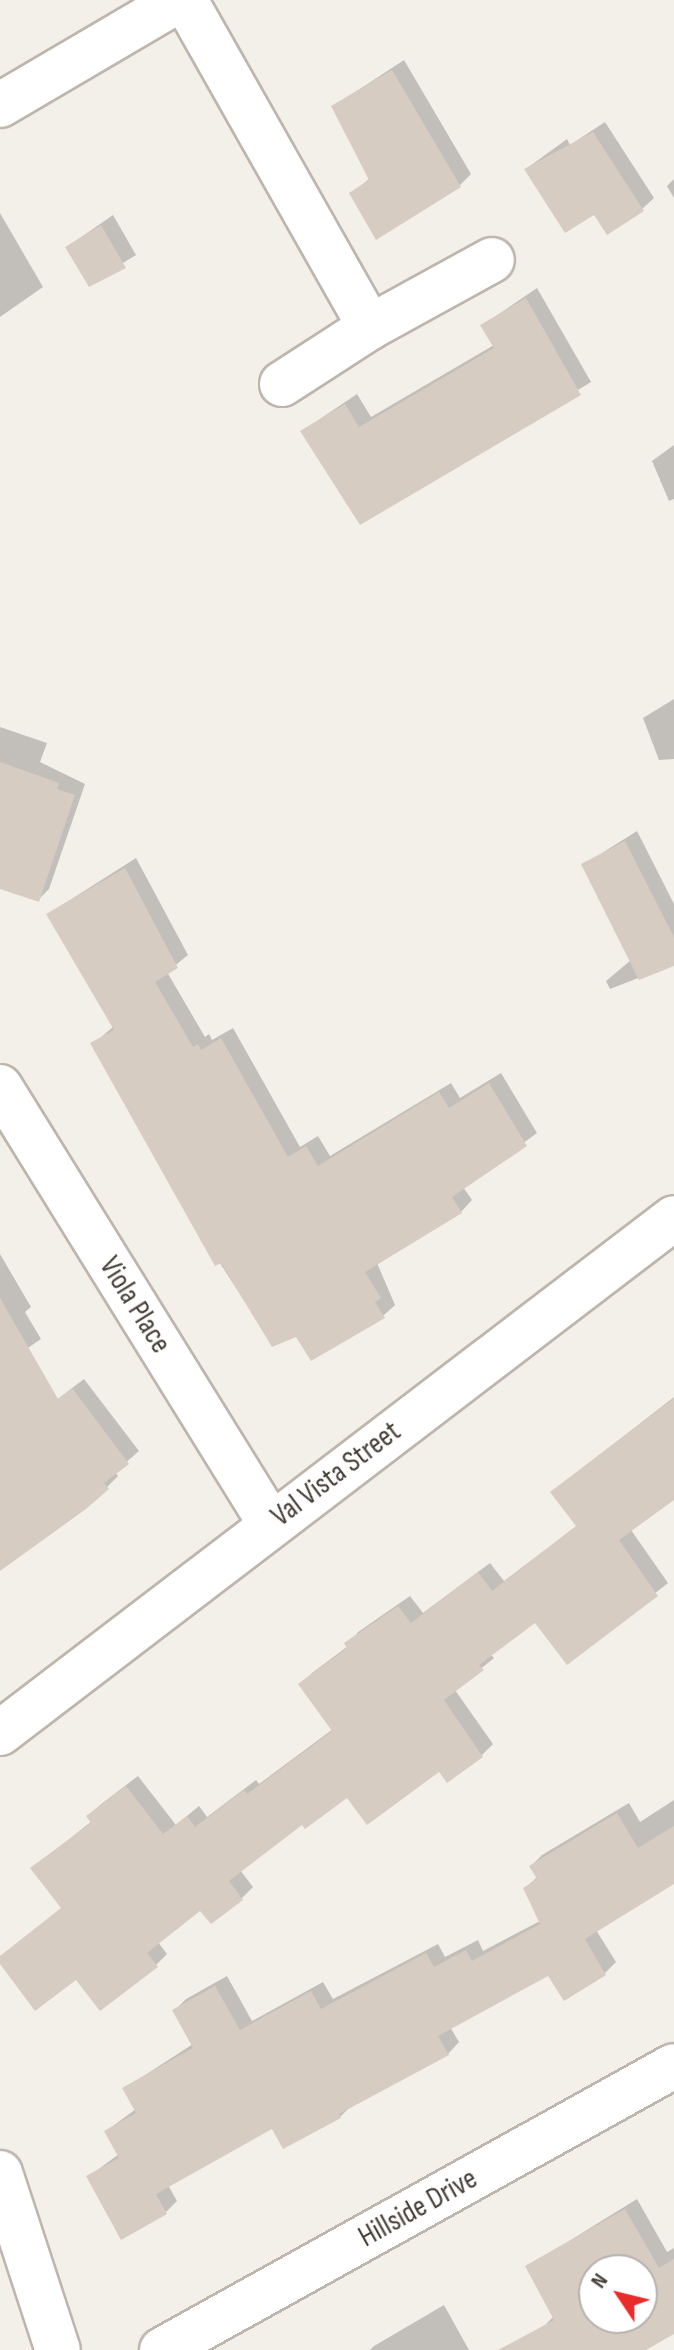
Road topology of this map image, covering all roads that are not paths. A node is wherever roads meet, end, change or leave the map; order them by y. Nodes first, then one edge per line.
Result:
1 (182, 0) edge
2 (0, 105) edge
3 (492, 260) dead end
4 (370, 327) junction
5 (282, 384) dead end
6 (0, 1087) edge
7 (674, 1218) edge
8 (270, 1523) junction
9 (0, 1733) edge
10 (674, 2066) edge
11 (0, 2173) edge
12 (58, 2350) edge
13 (162, 2350) edge

1 - 2 street
1 - 4 street
3 - 4 street
4 - 5 street
6 - 8 street, Viola Place
7 - 8 street, Val Vista Street
8 - 9 street, Val Vista Street
10 - 13 street, Hillside Drive
11 - 12 street

